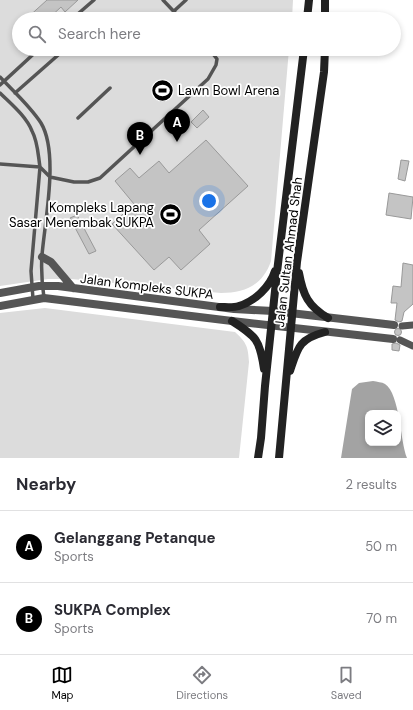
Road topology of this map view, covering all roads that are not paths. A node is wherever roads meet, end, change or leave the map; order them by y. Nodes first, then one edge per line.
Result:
1 (94, 0) edge
2 (163, 0) edge
3 (186, 0) edge
4 (309, 0) edge
5 (325, 0) edge
6 (80, 12) edge
7 (174, 12) joint
8 (308, 12) edge
9 (325, 12) edge
10 (31, 56) edge
11 (57, 56) edge
12 (215, 56) edge
13 (303, 56) edge
14 (325, 56) edge
15 (0, 77) edge
16 (4, 81) junction
17 (0, 85) edge
18 (110, 88) dead end
19 (0, 93) edge
20 (15, 93) junction
21 (78, 118) dead end
22 (0, 164) edge
23 (40, 167) junction
24 (50, 177) junction
25 (279, 256) junction
26 (42, 257) junction
27 (297, 262) junction
28 (43, 286) junction
29 (32, 287) junction
30 (73, 288) junction
31 (0, 293) edge
32 (44, 298) junction
33 (33, 299) junction
34 (0, 306) edge
35 (220, 307) junction
36 (273, 311) junction
37 (291, 313) junction
38 (328, 318) junction
39 (232, 321) junction
40 (413, 325) edge
41 (272, 326) junction
42 (398, 326) joint
43 (290, 328) junction
44 (325, 332) junction
45 (397, 339) joint
46 (413, 346) edge
47 (286, 384) junction
48 (265, 386) junction
49 (258, 458) edge
50 (279, 458) edge

1 - 6 lane
2 - 7 lane
3 - 7 lane
4 - 8 main road
5 - 9 main road
10 - 16 lane
11 - 20 lane
12 - 24 lane
13 - 25 main road, Jalan Sultan Ahmad Shah
14 - 27 main road, Jalan Sultan Ahmad Shah
15 - 16 lane
16 - 17 lane
16 - 20 lane
18 - 21 lane
19 - 23 lane
20 - 24 lane
22 - 23 lane
23 - 24 lane
23 - 29 lane
24 - 26 lane
25 - 35 main road
25 - 36 main road, Jalan Sultan Ahmad Shah
26 - 28 lane
26 - 30 street
27 - 37 main road, Jalan Sultan Ahmad Shah
27 - 38 main road
28 - 29 street, Jalan Kompleks SUKPA
28 - 30 street, Jalan Kompleks SUKPA
28 - 32 lane
29 - 31 street, Jalan Kompleks SUKPA
29 - 33 lane
30 - 35 street, Jalan Kompleks SUKPA
32 - 33 street, Jalan Kompleks SUKPA
32 - 39 street, Jalan Kompleks SUKPA
33 - 34 street, Jalan Kompleks SUKPA
35 - 36 street, Jalan Kompleks SUKPA
36 - 37 street, Jalan Kompleks SUKPA
36 - 41 main road, Jalan Sultan Ahmad Shah
37 - 38 street, Jalan Kompleks SUKPA
37 - 43 main road, Jalan Sultan Ahmad Shah
38 - 42 street, Jalan Kompleks SUKPA
39 - 41 street, Jalan Kompleks SUKPA
39 - 48 main road
40 - 42 street
41 - 43 street, Jalan Kompleks SUKPA
41 - 48 main road, Jalan Sultan Ahmad Shah
43 - 44 street, Jalan Kompleks SUKPA
43 - 47 main road, Jalan Sultan Ahmad Shah
44 - 45 street, Jalan Kompleks SUKPA
44 - 47 main road
45 - 46 street
47 - 50 main road, Jalan Sultan Ahmad Shah
48 - 49 main road, Jalan Sultan Ahmad Shah

